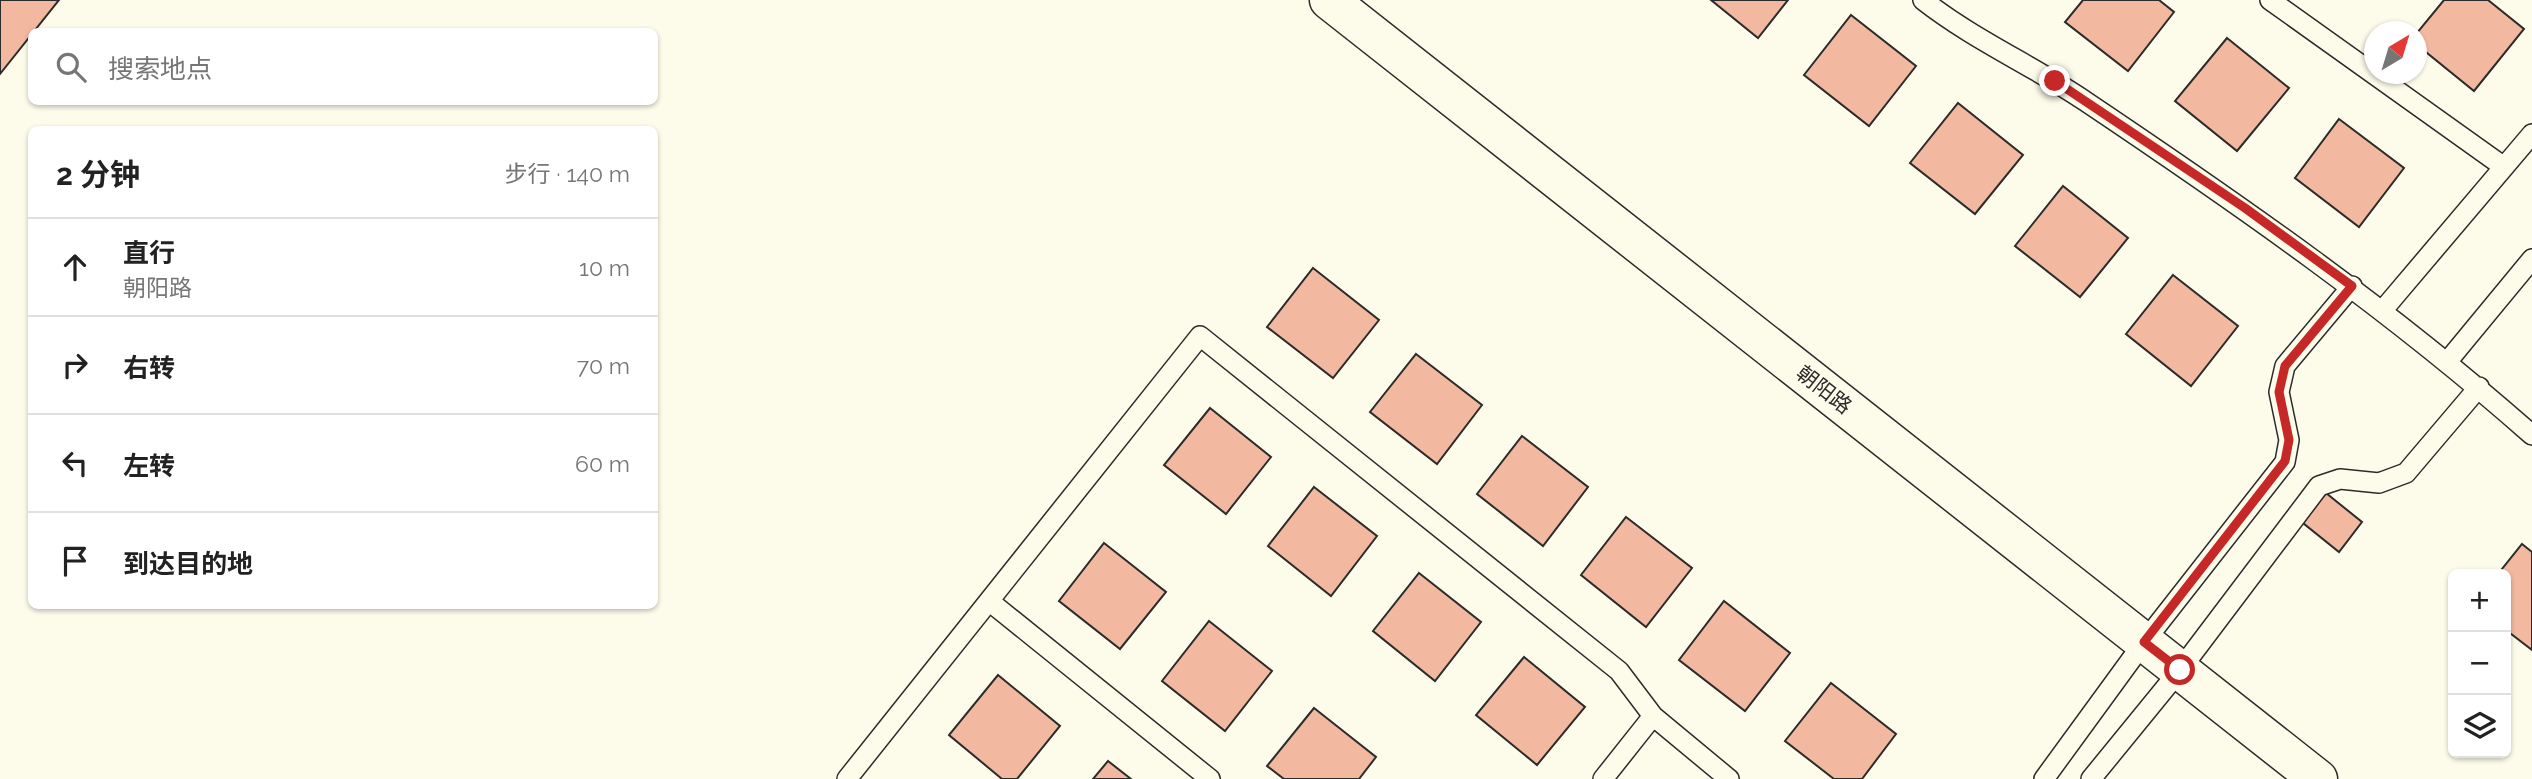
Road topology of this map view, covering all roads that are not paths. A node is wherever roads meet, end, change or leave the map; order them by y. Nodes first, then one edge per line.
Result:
1 (1329, 0) edge
2 (1923, 0) edge
3 (2270, 0) edge
4 (2532, 134) edge
5 (2504, 167) junction
6 (2532, 259) edge
7 (2352, 286) junction
8 (2382, 311) junction
9 (2447, 362) junction
10 (2479, 387) junction
11 (2532, 435) edge
12 (989, 601) junction
13 (2144, 642) junction
14 (2180, 670) junction
15 (1653, 716) junction
16 (847, 779) edge
17 (1210, 779) edge
18 (1604, 779) edge
19 (1729, 779) edge
20 (2044, 779) edge
21 (2091, 779) edge
22 (2318, 779) edge

1 - 13 main road, 朝阳路
2 - 7 lane
3 - 5 lane
4 - 5 lane
5 - 8 lane
6 - 9 lane
7 - 8 lane
7 - 13 lane
8 - 9 lane
9 - 10 lane
10 - 11 lane
10 - 14 lane
12 - 15 lane
12 - 16 lane
12 - 17 lane
13 - 14 main road, 朝阳路
13 - 20 lane
14 - 21 lane
14 - 22 main road, 朝阳路
15 - 18 lane
15 - 19 lane

